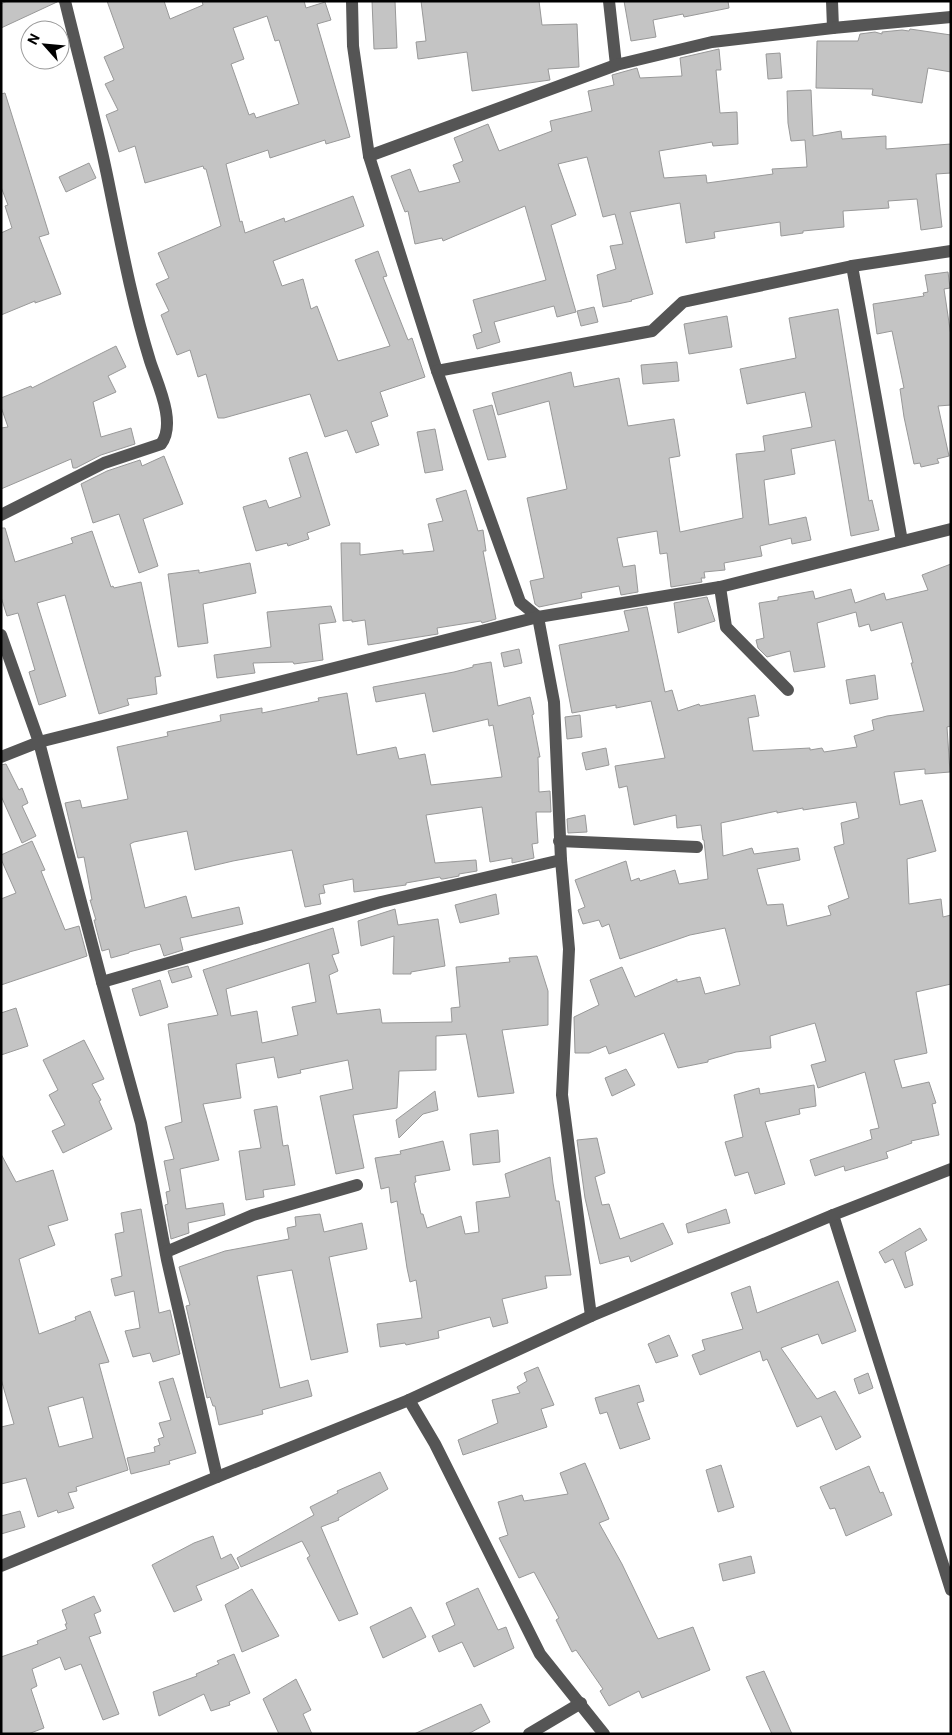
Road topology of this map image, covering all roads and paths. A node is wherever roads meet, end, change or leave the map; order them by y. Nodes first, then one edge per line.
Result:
1 (65, 1) edge
2 (352, 1) edge
3 (609, 1) edge
4 (832, 1) edge
5 (951, 17) edge
6 (833, 28) junction
7 (616, 65) junction
8 (370, 156) junction
9 (951, 251) edge
10 (852, 266) junction
11 (437, 371) junction
12 (1, 515) edge
13 (951, 529) edge
14 (902, 541) junction
15 (720, 587) junction
16 (538, 617) junction
17 (1, 635) edge
18 (788, 690) dead end
19 (40, 742) junction
20 (1, 757) edge
21 (559, 840) junction
22 (697, 847) dead end
23 (560, 860) junction
24 (102, 982) junction
25 (951, 1169) edge
26 (357, 1185) dead end
27 (833, 1216) junction
28 (166, 1252) junction
29 (591, 1316) junction
30 (409, 1400) junction
31 (217, 1477) junction
32 (1, 1566) edge
33 (951, 1590) edge
34 (581, 1703) junction
35 (529, 1734) edge
36 (604, 1734) edge

1 - 12 street
2 - 8 street
3 - 7 street
4 - 6 street
5 - 6 street
6 - 7 street
7 - 8 street
8 - 11 street
9 - 10 street
10 - 11 street
10 - 14 street
11 - 16 street
13 - 14 street
14 - 15 street
15 - 16 street
15 - 18 street
16 - 19 street
16 - 21 street
17 - 19 street
19 - 20 street
19 - 24 street
21 - 22 street
21 - 23 street
23 - 24 street
23 - 29 street
24 - 28 street
25 - 27 street
26 - 28 street
27 - 29 street
27 - 33 street
28 - 31 street
29 - 30 street
30 - 31 street
30 - 34 street
31 - 32 street
34 - 35 street
34 - 36 street

